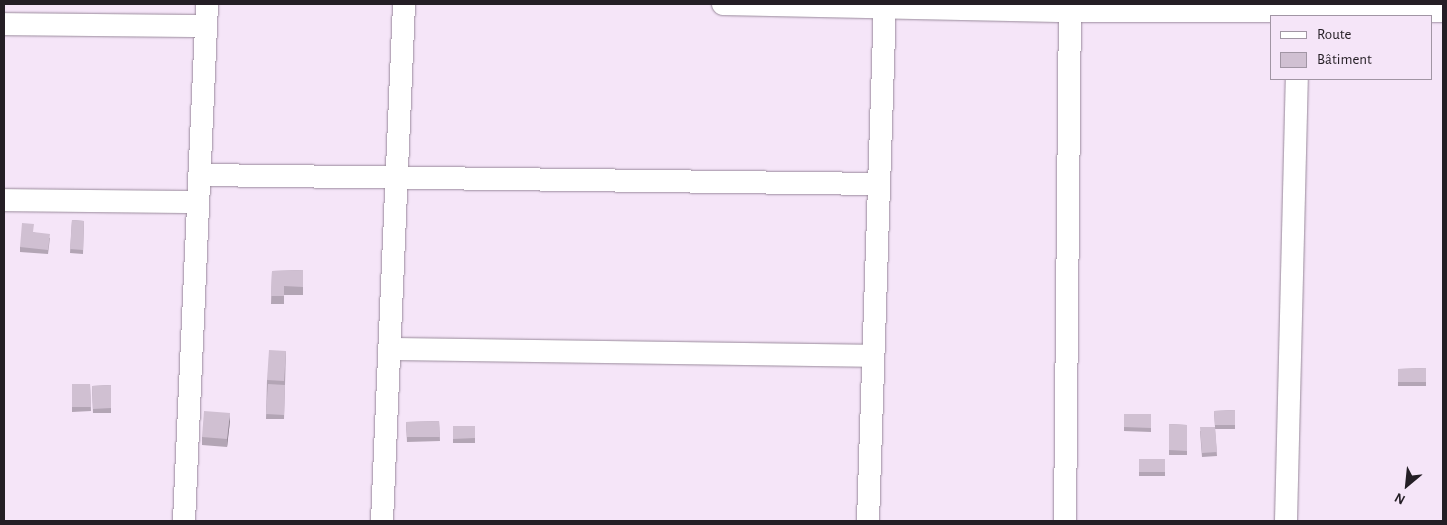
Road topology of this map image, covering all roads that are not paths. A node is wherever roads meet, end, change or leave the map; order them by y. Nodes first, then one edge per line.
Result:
1 (404, 4) edge
2 (723, 4) edge
3 (885, 5) edge
4 (1070, 7) edge
5 (1299, 10) edge
6 (1443, 10) edge
7 (207, 15) edge
8 (4, 24) edge
9 (1297, 80) edge
10 (200, 175) junction
11 (396, 177) junction
12 (879, 184) junction
13 (4, 200) edge
14 (198, 202) junction
15 (389, 349) junction
16 (873, 356) junction
17 (184, 521) edge
18 (382, 521) edge
19 (868, 521) edge
20 (1065, 521) edge
21 (1286, 521) edge

1 - 11 street
2 - 3 street
3 - 4 street
3 - 12 street
4 - 5 street
4 - 20 street
5 - 6 street
7 - 8 street
7 - 10 street
9 - 21 street
10 - 11 street
10 - 14 street
11 - 12 street
11 - 15 street
12 - 16 street
13 - 14 street
14 - 17 street
15 - 16 street
15 - 18 street
16 - 19 street

